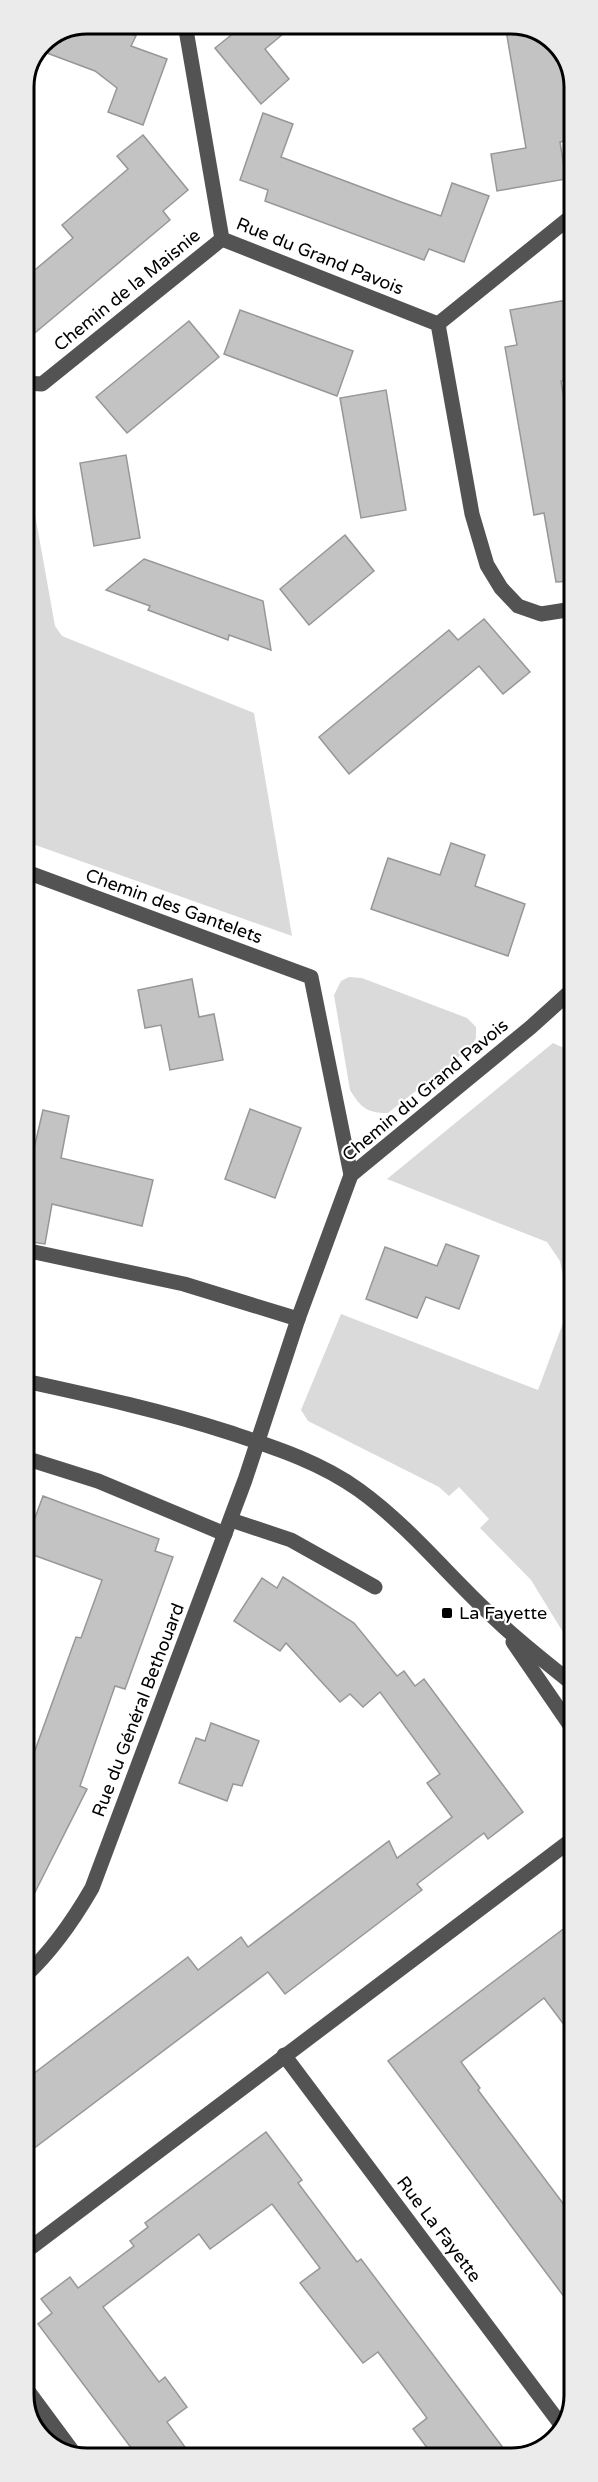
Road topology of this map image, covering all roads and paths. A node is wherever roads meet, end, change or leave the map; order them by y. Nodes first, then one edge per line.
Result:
1 (187, 34) edge
2 (564, 222) edge
3 (222, 239) junction
4 (438, 324) junction
5 (34, 384) edge
6 (564, 610) edge
7 (34, 875) edge
8 (564, 997) edge
9 (351, 1175) junction
10 (34, 1252) edge
11 (298, 1319) junction
12 (34, 1383) edge
13 (259, 1442) junction
14 (34, 1461) edge
15 (228, 1527) junction
16 (375, 1587) dead end
17 (503, 1627) junction
18 (564, 1677) edge
19 (564, 1716) edge
20 (564, 1845) edge
21 (34, 1968) edge
22 (284, 2055) junction
23 (34, 2245) edge
24 (35, 2401) edge
25 (557, 2419) edge
26 (66, 2443) edge

1 - 3 street, Rue du Grand Pavois
2 - 4 street
3 - 4 street, Rue du Grand Pavois
3 - 5 street, Chemin de la Maisnie
4 - 6 street
7 - 9 street, Chemin des Gantelets
8 - 9 street, Chemin du Grand Pavois
9 - 11 street, Chemin du Grand Pavois
10 - 11 street
11 - 13 street, Chemin du Grand Pavois
12 - 13 street
13 - 15 street, Rue du Général Bethouard
13 - 17 street
14 - 15 street
15 - 16 street
15 - 21 street, Rue du Général Bethouard
17 - 18 street
17 - 19 street
20 - 22 street
22 - 23 street
22 - 25 street, Rue La Fayette
24 - 26 street

